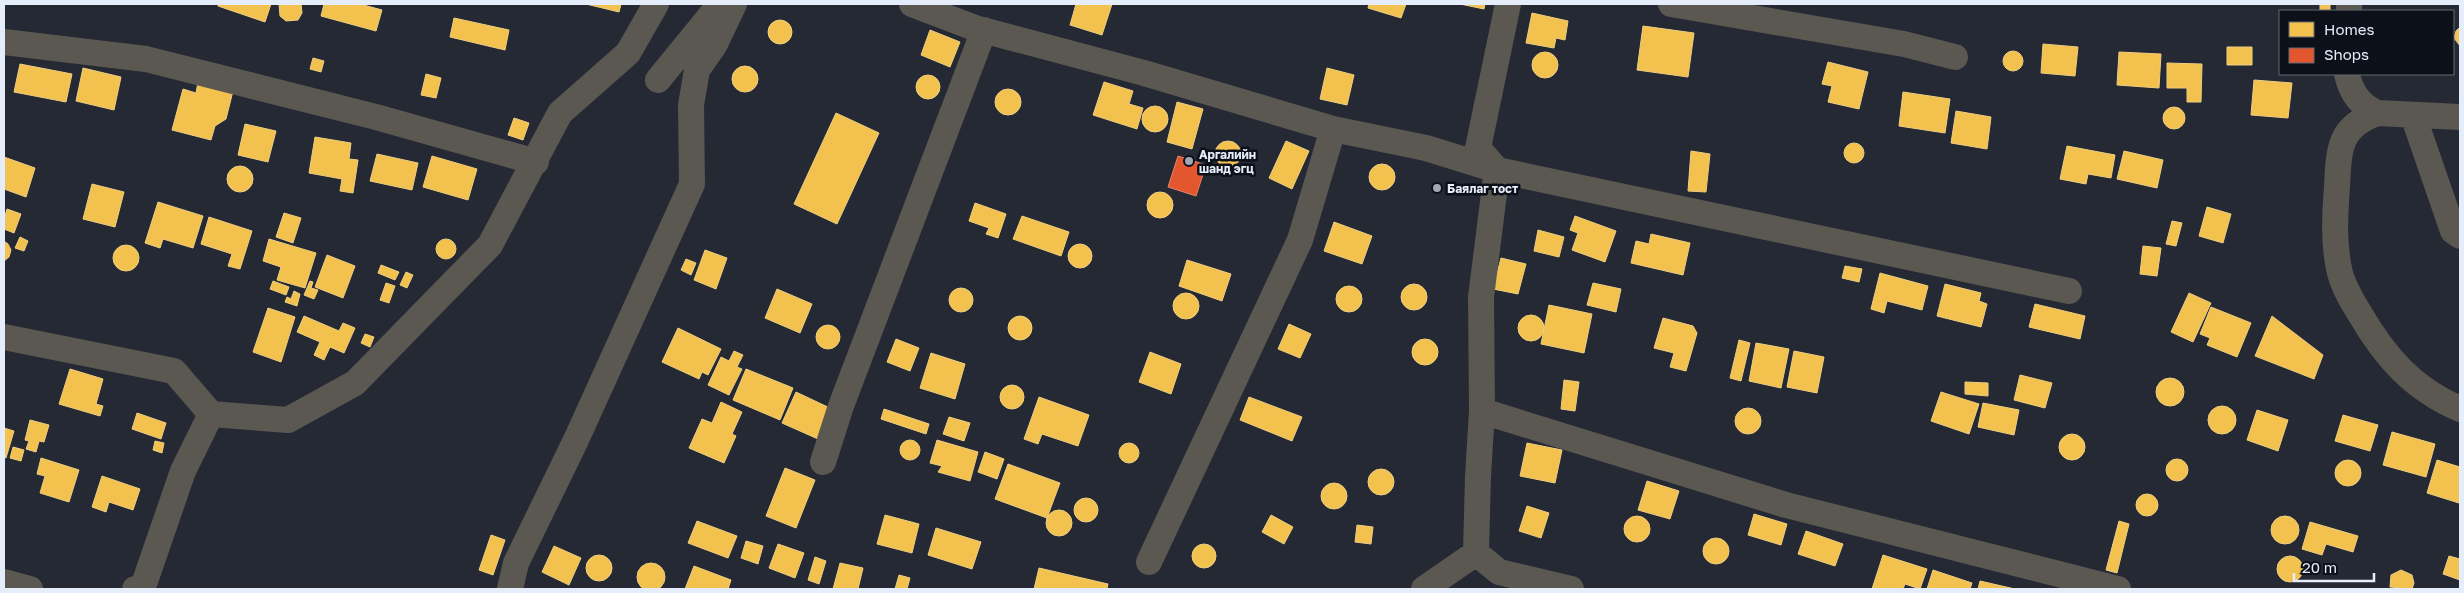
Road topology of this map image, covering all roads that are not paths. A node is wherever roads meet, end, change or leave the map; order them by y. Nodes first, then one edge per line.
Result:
1 (656, 4) edge
2 (720, 4) edge
3 (734, 4) edge
4 (912, 4) edge
5 (1508, 4) edge
6 (1671, 4) edge
7 (984, 30) junction
8 (4, 42) edge
9 (1955, 57) dead end
10 (2347, 75) edge
11 (658, 80) dead end
12 (2378, 113) junction
13 (2413, 115) junction
14 (2460, 117) edge
15 (1333, 129) junction
16 (536, 162) junction
17 (1497, 170) junction
18 (2460, 236) edge
19 (2068, 291) dead end
20 (4, 337) edge
21 (2460, 409) edge
22 (1482, 411) junction
23 (211, 414) junction
24 (823, 462) dead end
25 (1476, 553) junction
26 (1149, 562) dead end
27 (4, 582) edge
28 (30, 589) edge
29 (135, 589) edge
30 (510, 589) edge
31 (1424, 589) edge
32 (1571, 589) edge
33 (2118, 589) edge

1 - 16 street
2 - 11 street
3 - 30 street
4 - 7 street
5 - 17 street
6 - 9 street
7 - 15 street
7 - 24 street
8 - 16 street
10 - 12 street
12 - 13 street
12 - 21 street
13 - 14 street
13 - 18 street
15 - 17 street
15 - 26 street
16 - 23 street
17 - 19 street
17 - 22 street
20 - 23 street
22 - 25 street
22 - 33 street
23 - 29 street
25 - 31 street
25 - 32 street
27 - 28 street

